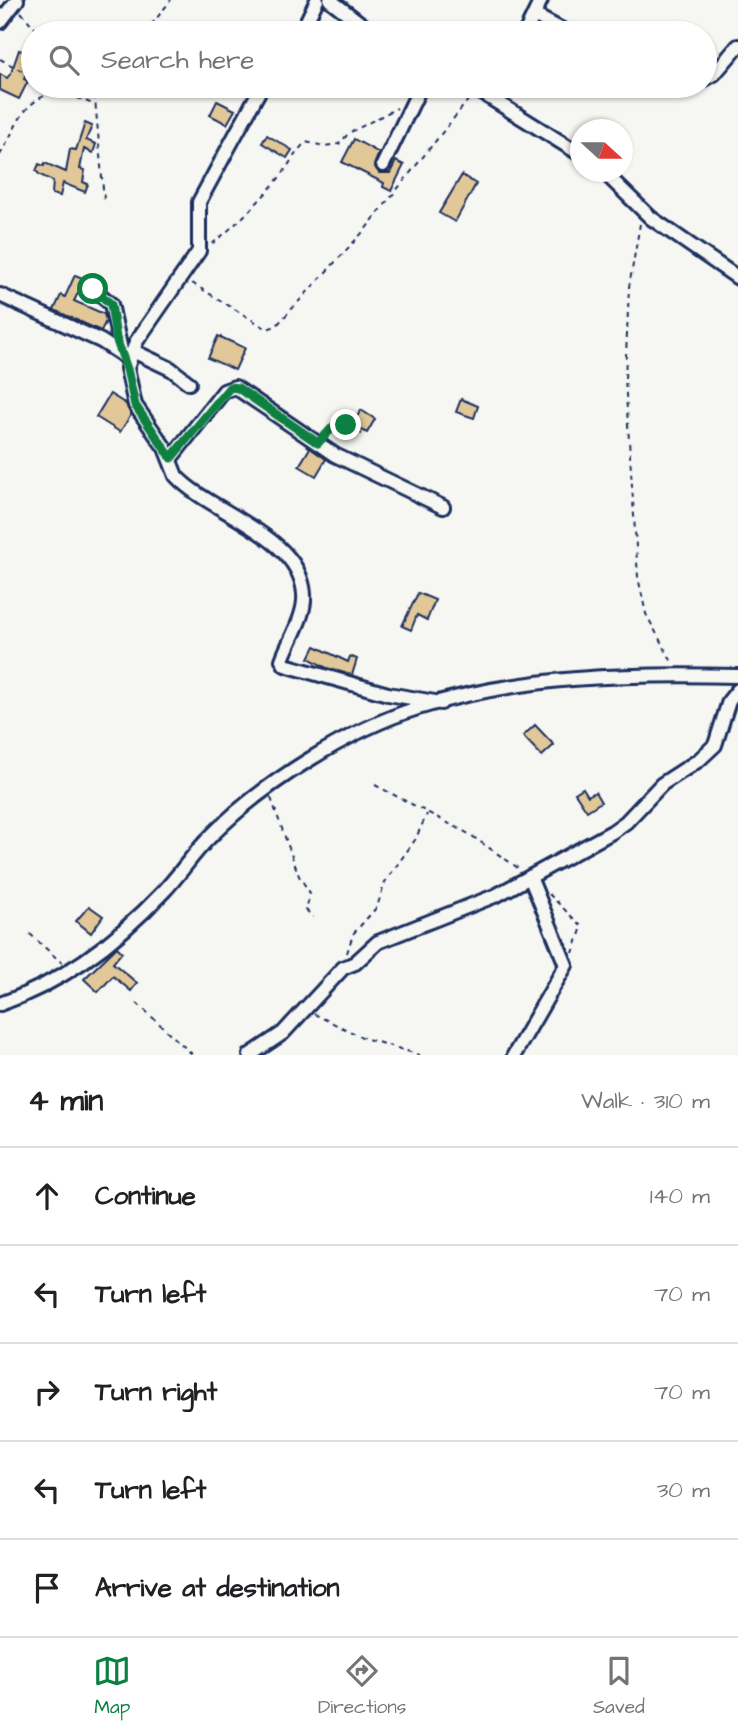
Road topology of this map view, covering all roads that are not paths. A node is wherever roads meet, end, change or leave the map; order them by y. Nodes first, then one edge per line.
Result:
1 (317, 0) edge
2 (330, 0) edge
3 (541, 0) edge
4 (16, 1) edge
5 (534, 15) junction
6 (307, 21) edge
7 (357, 21) edge
8 (531, 21) edge
9 (545, 21) edge
10 (0, 22) edge
11 (738, 46) edge
12 (717, 70) edge
13 (255, 98) edge
14 (415, 98) edge
15 (488, 98) edge
16 (570, 148) edge
17 (383, 165) dead end
18 (615, 182) edge
19 (738, 278) edge
20 (93, 289) dead end
21 (1, 297) edge
22 (127, 353) junction
23 (189, 383) dead end
24 (171, 458) junction
25 (443, 507) dead end
26 (738, 676) edge
27 (738, 690) edge
28 (441, 703) junction
29 (531, 879) junction
30 (0, 1004) edge
31 (250, 1055) edge
32 (514, 1055) edge

1 - 6 street
2 - 7 street
3 - 5 street
4 - 10 street
5 - 8 street
5 - 9 street
11 - 12 street
13 - 22 street
14 - 17 street
15 - 16 street
18 - 19 street
20 - 22 street
21 - 22 street
22 - 23 street
22 - 24 street
24 - 25 street
24 - 28 street
26 - 28 street
27 - 29 street
28 - 30 street
29 - 31 street
29 - 32 street

